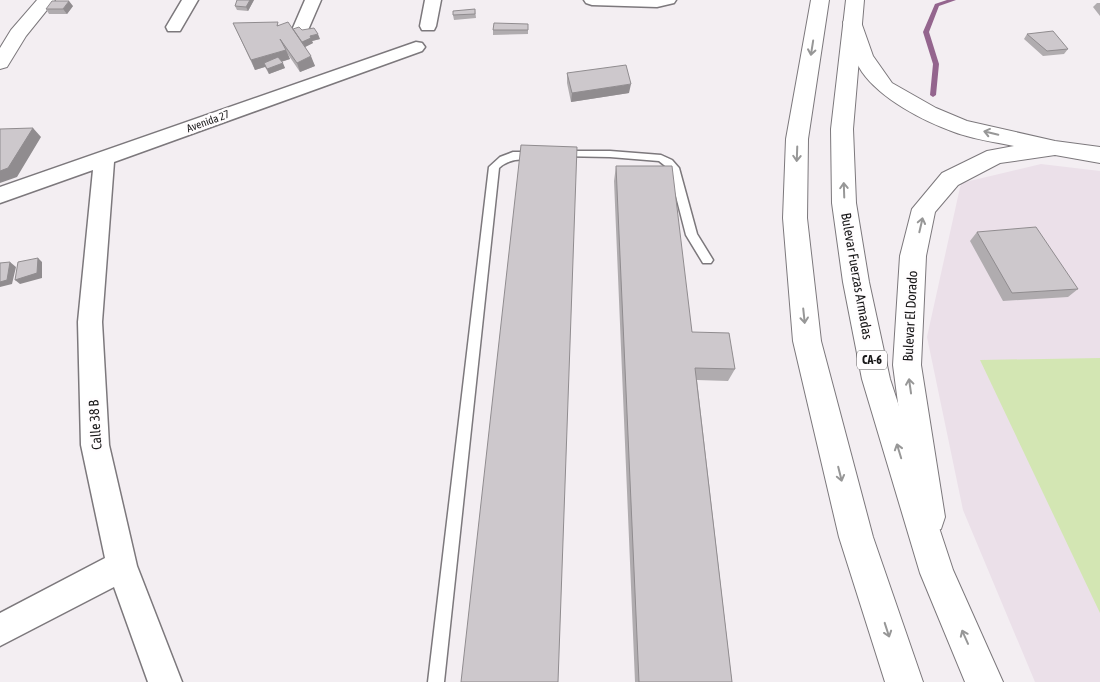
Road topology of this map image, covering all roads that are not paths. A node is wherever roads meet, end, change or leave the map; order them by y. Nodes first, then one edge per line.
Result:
1 (29, 0) edge
2 (46, 0) edge
3 (190, 0) edge
4 (313, 0) edge
5 (434, 0) edge
6 (592, 0) edge
7 (668, 0) edge
8 (820, 0) edge
9 (854, 11) edge
10 (428, 26) dead end
11 (174, 27) dead end
12 (300, 30) edge
13 (0, 37) edge
14 (416, 47) dead end
15 (0, 63) edge
16 (1056, 148) junction
17 (1100, 155) edge
18 (104, 158) junction
19 (0, 195) edge
20 (706, 260) dead end
21 (122, 566) junction
22 (937, 573) junction
23 (0, 630) edge
24 (165, 682) edge
25 (436, 682) edge
26 (904, 682) edge
27 (984, 682) edge

1 - 13 main road
2 - 15 main road
3 - 11 street
4 - 12 street
5 - 10 street
6 - 7 street
8 -> 26 main road
16 -> 9 main road, Bulevar El Dorado
22 -> 9 main road, Bulevar Fuerzas Armadas / CA-6
14 - 18 street, Avenida 27
16 - 17 main road, Bulevar El Dorado
22 -> 16 main road, Bulevar El Dorado
18 - 19 street, Avenida 27
18 - 21 street, Calle 38 B
20 - 25 lane
21 - 23 street
21 - 24 street, Calle 38 B
27 -> 22 main road, Bulevar Fuerzas Armadas / CA-6

